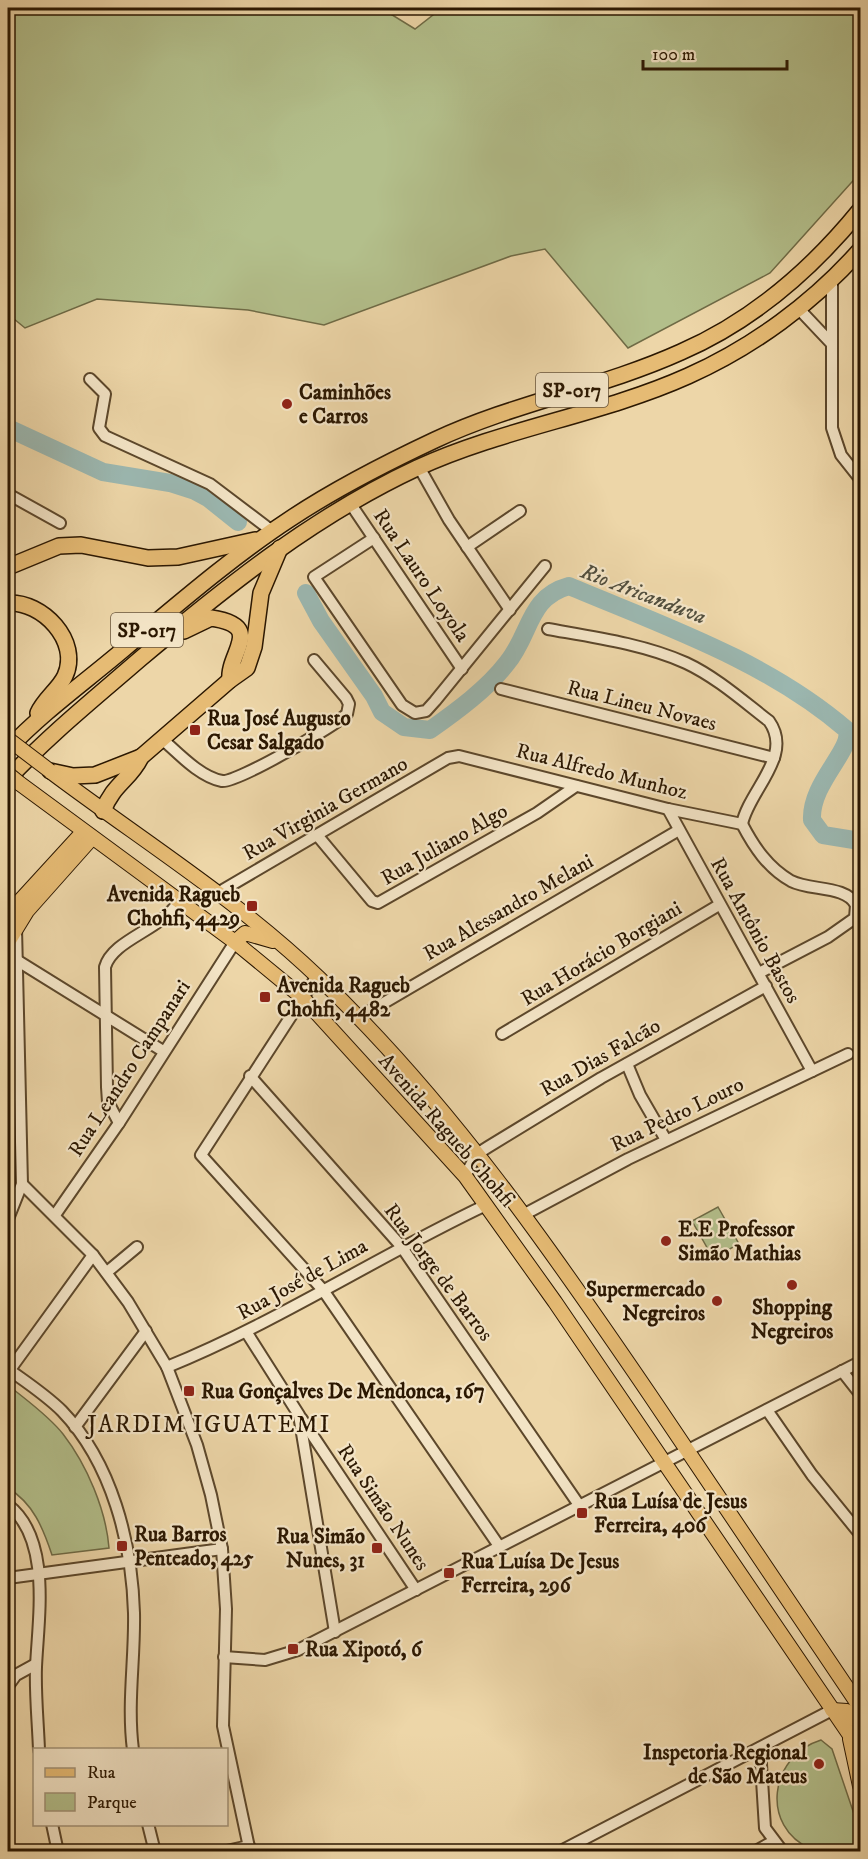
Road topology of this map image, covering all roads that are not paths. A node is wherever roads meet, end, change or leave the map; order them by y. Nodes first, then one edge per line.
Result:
1 (861, 210) edge
2 (861, 250) edge
3 (832, 280) junction
4 (798, 308) junction
5 (832, 344) junction
6 (90, 379) dead end
7 (419, 468) junction
8 (861, 479) edge
9 (8, 494) edge
10 (350, 503) junction
11 (520, 512) dead end
12 (60, 523) dead end
13 (267, 535) junction
14 (374, 538) junction
15 (467, 547) junction
16 (280, 548) junction
17 (545, 566) dead end
18 (8, 567) edge
19 (8, 603) edge
20 (510, 610) junction
21 (548, 629) dead end
22 (165, 638) junction
23 (314, 660) dead end
24 (462, 669) junction
25 (230, 680) junction
26 (501, 689) dead end
27 (34, 723) junction
28 (8, 739) edge
29 (162, 739) junction
30 (8, 749) edge
31 (454, 756) joint
32 (141, 757) junction
33 (774, 758) junction
34 (50, 771) junction
35 (11, 779) edge
36 (576, 786) junction
37 (668, 809) junction
38 (103, 811) junction
39 (742, 824) junction
40 (679, 830) junction
41 (317, 835) junction
42 (87, 836) junction
43 (216, 894) junction
44 (179, 901) junction
45 (719, 905) junction
46 (859, 907) edge
47 (12, 922) edge
48 (8, 942) edge
49 (235, 942) junction
50 (277, 942) junction
51 (18, 961) junction
52 (759, 973) junction
53 (317, 976) junction
54 (766, 986) junction
55 (303, 998) junction
56 (105, 1014) junction
57 (358, 1018) junction
58 (502, 1034) dead end
59 (163, 1051) junction
60 (848, 1054) dead end
61 (627, 1064) junction
62 (812, 1071) junction
63 (250, 1076) junction
64 (119, 1123) junction
65 (666, 1140) junction
66 (477, 1154) junction
67 (465, 1176) junction
68 (22, 1184) junction
69 (486, 1205) junction
70 (525, 1214) junction
71 (55, 1215) junction
72 (8, 1219) edge
73 (401, 1246) junction
74 (136, 1247) dead end
75 (93, 1255) junction
76 (107, 1272) junction
77 (322, 1290) junction
78 (146, 1330) junction
79 (247, 1333) junction
80 (861, 1362) edge
81 (168, 1367) junction
82 (8, 1370) edge
83 (842, 1371) junction
84 (861, 1394) edge
85 (767, 1410) junction
86 (299, 1415) junction
87 (75, 1427) junction
88 (687, 1449) junction
89 (663, 1463) junction
90 (8, 1505) edge
91 (579, 1505) junction
92 (861, 1534) edge
93 (499, 1546) junction
94 (222, 1549) junction
95 (129, 1563) junction
96 (38, 1574) junction
97 (8, 1578) edge
98 (416, 1590) junction
99 (335, 1632) junction
100 (224, 1657) junction
101 (36, 1664) junction
102 (8, 1686) edge
103 (855, 1689) edge
104 (861, 1707) edge
105 (832, 1710) junction
106 (861, 1725) edge
107 (850, 1737) junction
108 (39, 1748) edge
109 (133, 1748) edge
110 (228, 1748) edge
111 (760, 1748) junction
112 (228, 1749) edge
113 (861, 1750) edge
114 (861, 1786) edge
115 (52, 1826) edge
116 (148, 1826) edge
117 (772, 1842) junction
118 (250, 1849) edge
119 (58, 1851) edge
120 (154, 1851) edge
121 (222, 1851) edge
122 (560, 1851) edge
123 (754, 1851) edge
124 (783, 1851) edge

1 - 13 highway, SP-017
2 - 3 highway, SP-017
3 - 4 highway, SP-017
3 - 5 street
4 - 5 street
4 - 7 highway, SP-017
5 - 8 street
6 - 13 street
7 - 10 highway, SP-017
7 - 15 street
9 - 12 street
10 - 14 street, Rua Lauro Loyola
10 - 16 highway, SP-017
11 - 15 street
13 - 18 highway
13 - 27 highway, SP-017
14 - 24 street, Rua Lauro Loyola
14 - 24 street
15 - 20 street
16 - 22 highway, SP-017
16 - 25 highway
17 - 20 street
19 - 27 highway
20 - 24 street
21 - 33 street
22 - 25 highway
22 - 35 highway, SP-017
23 - 29 street
25 - 29 highway
26 - 33 street, Rua Lineu Novaes
27 - 30 highway, SP-017
28 - 34 main road, Avenida Ragueb Chohfi, bridge
29 - 32 highway
31 - 36 street, Rua Alfredo Munhoz
31 - 41 street, Rua Virginia Germano
32 - 34 highway
32 - 38 highway
33 - 39 street
34 - 38 main road, Avenida Ragueb Chohfi
35 - 42 main road, Avenida Ragueb Chohfi
36 - 37 street, Rua Alfredo Munhoz
36 - 41 street, Rua Juliano Algo
37 - 39 street, Rua Alfredo Munhoz
37 - 40 street, Rua Antônio Bastos
38 - 43 main road, Avenida Ragueb Chohfi
39 - 46 street
40 - 45 street, Rua Antônio Bastos
40 - 57 street, Rua Alessandro Melani
41 - 43 street, Rua Virginia Germano
42 - 44 main road, Avenida Ragueb Chohfi
42 - 47 main road
43 - 50 main road, Avenida Ragueb Chohfi
44 - 49 main road, Avenida Ragueb Chohfi
44 - 56 street
45 - 52 street, Rua Antônio Bastos
45 - 58 street, Rua Horácio Borgiani
46 - 52 street
47 - 48 main road
47 - 51 street
49 - 50 main road
49 - 55 main road, Avenida Ragueb Chohfi
49 - 59 street, Rua Leandro Campanari
50 - 53 main road, Avenida Ragueb Chohfi
51 - 56 street
51 - 68 street
52 - 54 street, Rua Antônio Bastos
53 - 55 street
53 - 57 main road, Avenida Ragueb Chohfi
54 - 61 street, Rua Dias Falcão
54 - 62 street, Rua Antônio Bastos
55 - 63 street
55 - 67 main road, Avenida Ragueb Chohfi
56 - 59 street
56 - 64 street
57 - 66 main road, Avenida Ragueb Chohfi
59 - 64 street, Rua Leandro Campanari
60 - 62 street, Rua Pedro Louro
61 - 65 street
61 - 66 street, Rua Dias Falcão
62 - 65 street, Rua Pedro Louro
63 - 73 street, Rua Jorge de Barros
63 - 77 street
64 - 71 street, Rua Leandro Campanari
65 - 70 street, Rua Pedro Louro
66 - 67 street, Rua Dias Falcão
66 - 70 main road, Avenida Ragueb Chohfi
67 - 69 main road, Avenida Ragueb Chohfi
68 - 71 street
68 - 72 street
69 - 73 street, Rua José de Lima
69 - 89 main road, Avenida Ragueb Chohfi
70 - 88 main road, Avenida Ragueb Chohfi
71 - 75 street
73 - 77 street, Rua José de Lima
73 - 91 street, Rua Jorge de Barros
74 - 76 street
75 - 76 street
75 - 82 street
76 - 78 street
77 - 79 street, Rua José de Lima
77 - 93 street
78 - 81 street
78 - 87 street
79 - 81 street, Rua José de Lima
79 - 86 street, Rua Simão Nunes
80 - 83 street
81 - 94 street
82 - 87 street
83 - 84 street
83 - 85 street
85 - 88 street
85 - 92 street
86 - 98 street, Rua Simão Nunes
86 - 99 street
87 - 95 street
88 - 89 street
88 - 103 main road, Avenida Ragueb Chohfi
89 - 91 street
89 - 105 main road, Avenida Ragueb Chohfi
90 - 96 street
91 - 93 street
93 - 98 street
94 - 95 street
94 - 100 street
95 - 96 street
95 - 109 street
96 - 97 street
96 - 101 street
98 - 99 street
99 - 100 street
100 - 110 street
101 - 102 street
101 - 108 street
103 - 104 main road, Avenida Ragueb Chohfi
105 - 106 main road
105 - 107 main road, Avenida Ragueb Chohfi
105 - 111 street
107 - 113 main road, Avenida Ragueb Chohfi
107 - 114 main road
111 - 117 street
111 - 122 street
112 - 118 street
115 - 119 street
116 - 120 street
117 - 123 street
117 - 124 street
118 - 121 street

